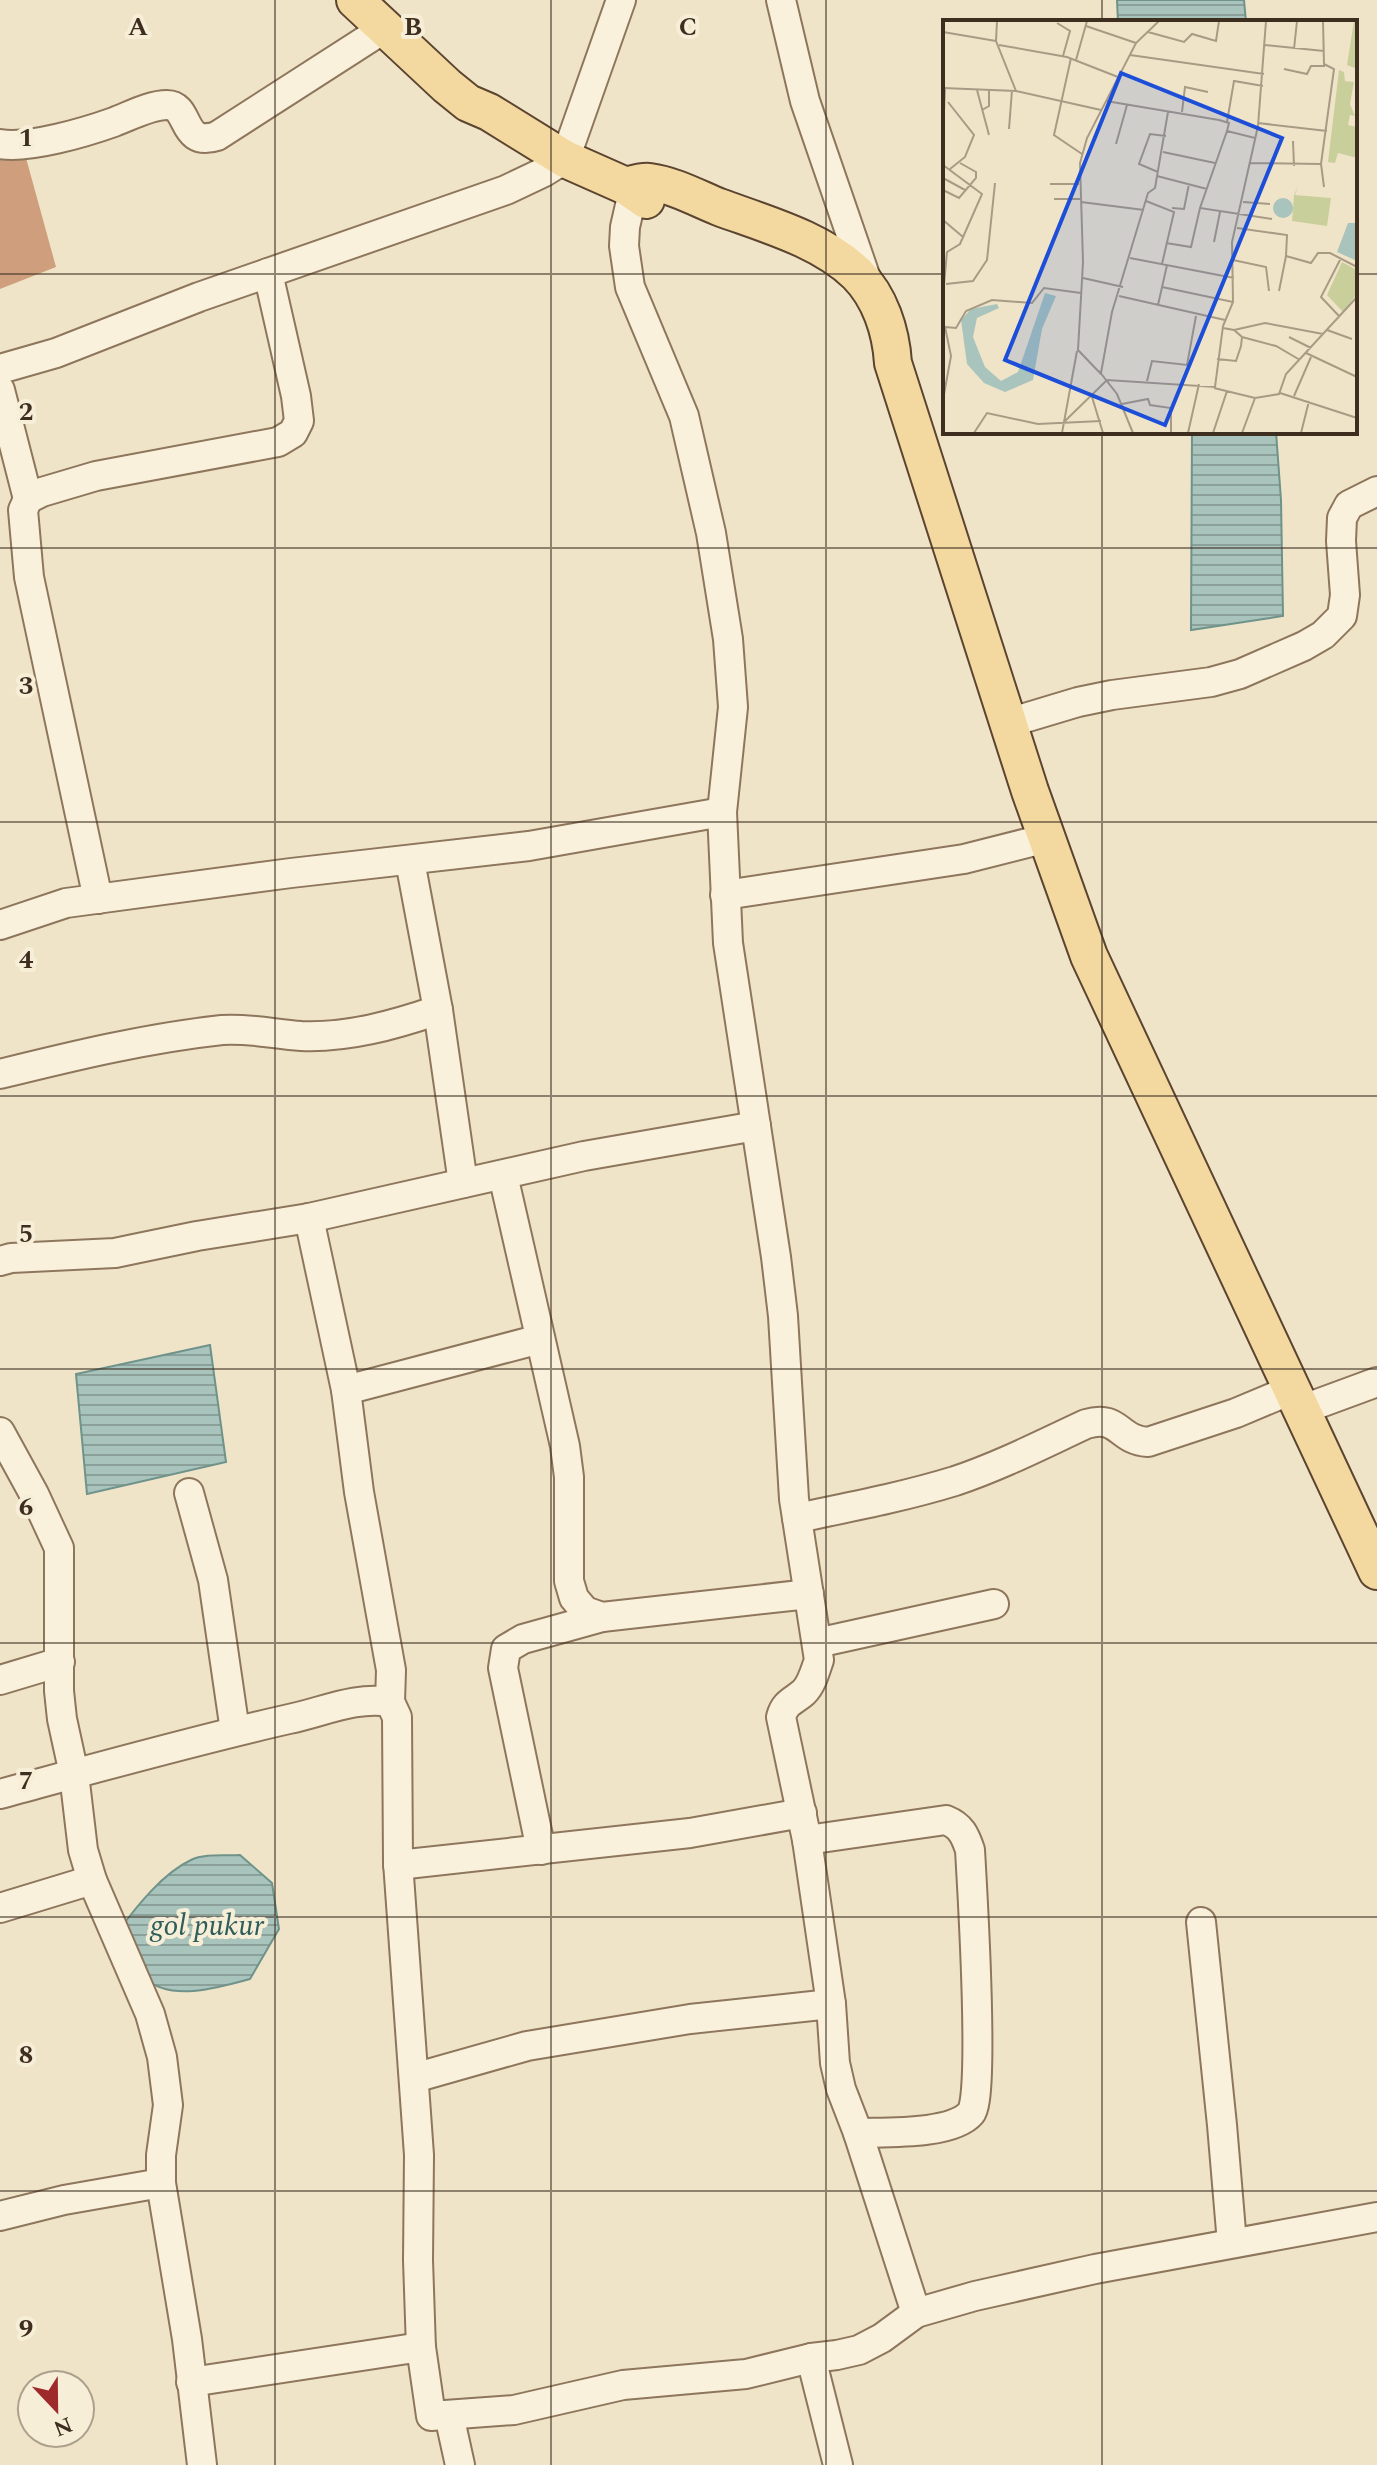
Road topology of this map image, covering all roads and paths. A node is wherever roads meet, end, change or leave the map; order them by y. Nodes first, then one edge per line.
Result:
1 (355, 0) edge
2 (621, 0) edge
3 (781, 0) edge
4 (382, 14) edge
5 (0, 144) edge
6 (565, 159) junction
7 (629, 189) junction
8 (268, 273) junction
9 (871, 293) junction
10 (893, 363) junction
11 (0, 369) edge
12 (0, 390) edge
13 (1377, 491) edge
14 (28, 499) junction
15 (1008, 723) junction
16 (722, 812) junction
17 (1047, 838) junction
18 (410, 861) junction
19 (725, 895) junction
20 (98, 899) junction
21 (0, 925) edge
22 (438, 1010) junction
23 (0, 1074) edge
24 (756, 1126) junction
25 (503, 1175) junction
26 (463, 1183) junction
27 (309, 1218) junction
28 (0, 1261) edge
29 (540, 1339) junction
30 (1377, 1382) edge
31 (346, 1390) junction
32 (1296, 1400) junction
33 (0, 1432) edge
34 (189, 1493) dead end
35 (797, 1518) junction
36 (1366, 1518) edge
37 (1377, 1571) edge
38 (809, 1594) junction
39 (994, 1604) dead end
40 (602, 1617) junction
41 (817, 1643) junction
42 (60, 1662) junction
43 (0, 1680) edge
44 (390, 1702) junction
45 (235, 1731) junction
46 (74, 1774) junction
47 (0, 1794) edge
48 (805, 1827) junction
49 (541, 1850) junction
50 (398, 1865) junction
51 (92, 1880) junction
52 (0, 1908) edge
53 (1201, 1922) dead end
54 (831, 2004) junction
55 (414, 2078) junction
56 (858, 2133) junction
57 (161, 2183) junction
58 (0, 2216) edge
59 (1377, 2217) edge
60 (1232, 2243) junction
61 (916, 2313) junction
62 (421, 2349) junction
63 (811, 2358) junction
64 (191, 2382) junction
65 (449, 2415) junction
66 (202, 2465) edge
67 (460, 2465) edge
68 (838, 2465) edge

1 - 4 main road
2 - 6 street
3 - 9 street
4 - 5 street
4 - 6 main road
6 - 7 main road
6 - 8 street
7 - 9 main road
7 - 10 main road
7 - 16 street
8 - 11 street
8 - 14 street
9 - 10 main road
10 - 15 main road
12 - 14 street
13 - 15 street
14 - 20 street
15 - 17 main road
16 - 18 street
16 - 19 street
17 - 19 street
17 - 32 main road
18 - 20 street
18 - 22 street
19 - 24 street
20 - 21 street
22 - 23 street
22 - 26 street
24 - 25 street
24 - 35 street
25 - 26 street
25 - 29 street
26 - 27 street
27 - 28 street
27 - 31 street
29 - 31 street
29 - 40 street
30 - 32 street
31 - 44 street
32 - 35 street
32 - 36 main road
33 - 42 street
34 - 45 street
35 - 38 street
36 - 37 main road
38 - 40 street
38 - 41 street
39 - 41 street
40 - 49 street
41 - 48 street
42 - 43 street
42 - 46 street
44 - 45 street
44 - 50 street
45 - 46 street
46 - 47 street
46 - 51 street
48 - 49 street
48 - 54 street
48 - 56 street
49 - 50 street
50 - 55 street
51 - 52 street
51 - 57 street
53 - 60 street
54 - 55 street
54 - 56 street
55 - 62 street
56 - 61 street
57 - 58 street
57 - 64 street
59 - 60 street
60 - 61 street
61 - 63 street
62 - 64 street
62 - 65 street
63 - 65 street
63 - 68 street
64 - 66 street
65 - 67 street

